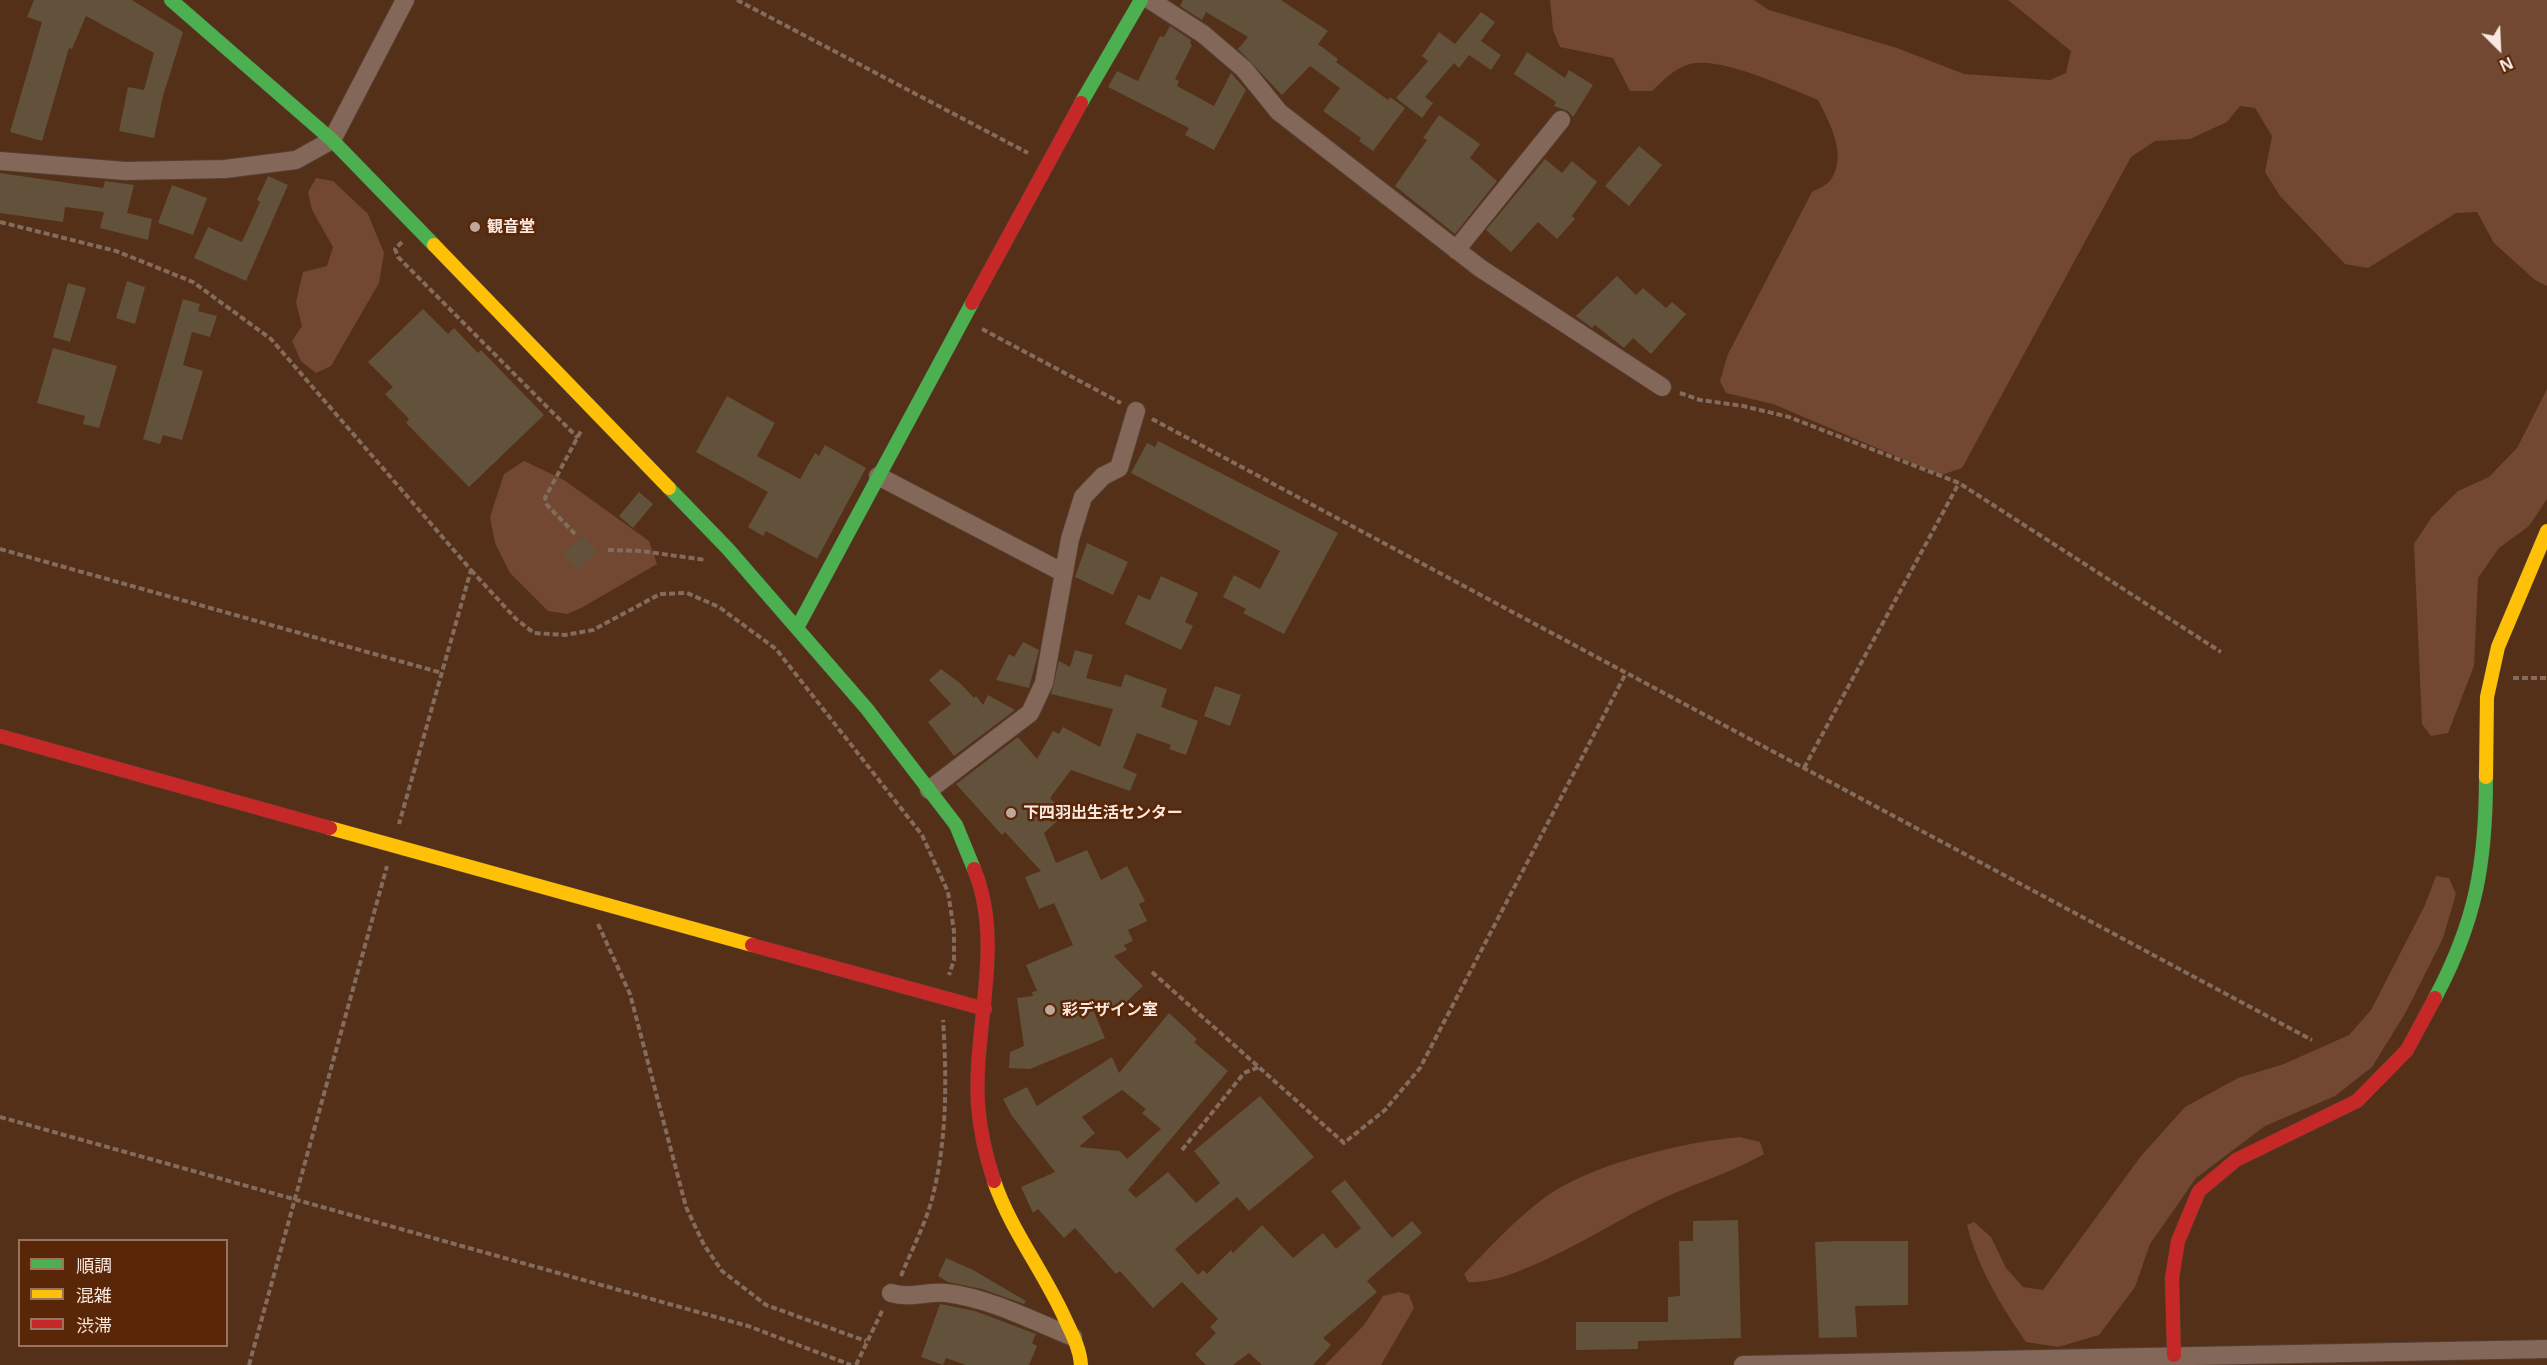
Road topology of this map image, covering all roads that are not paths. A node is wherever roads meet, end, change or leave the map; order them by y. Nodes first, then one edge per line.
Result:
1 (171, 0) edge
2 (405, 0) edge
3 (1141, 0) edge
4 (1150, 0) edge
5 (1561, 120) dead end
6 (332, 140) junction
7 (0, 162) edge
8 (1456, 250) junction
9 (1662, 387) road end
10 (1137, 411) road end
11 (878, 476) junction
12 (2547, 531) edge
13 (1064, 573) junction
14 (797, 628) junction
15 (0, 736) edge
16 (930, 790) junction
17 (984, 1009) junction
18 (891, 1293) road end
19 (1073, 1336) junction
20 (2547, 1349) edge
21 (2174, 1355) junction
22 (1082, 1365) edge
23 (1743, 1365) edge

1 - 6 street
2 - 6 street
3 - 11 street
4 - 8 street
5 - 8 street
6 - 7 street
6 - 14 street
8 - 9 street
10 - 13 street
11 - 13 street
11 - 14 street
12 - 21 street
13 - 16 street
14 - 16 street
15 - 17 street
16 - 17 street
17 - 19 street
18 - 19 street
19 - 22 street
20 - 21 street
21 - 23 street

